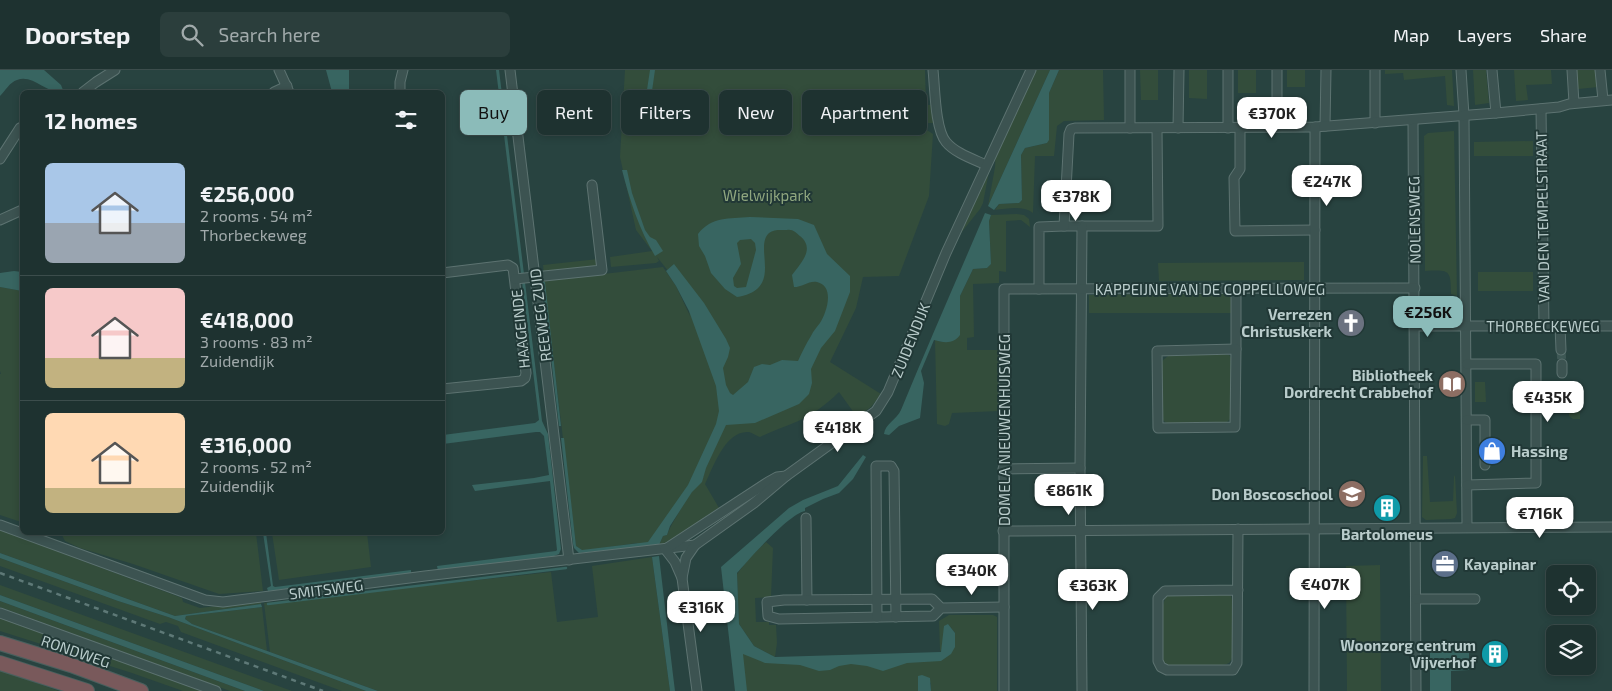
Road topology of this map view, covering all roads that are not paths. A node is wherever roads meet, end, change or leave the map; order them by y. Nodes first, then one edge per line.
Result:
1 (115, 70) edge
2 (278, 70) edge
3 (403, 70) edge
4 (510, 70) edge
5 (933, 70) edge
6 (1031, 70) edge
7 (1130, 70) edge
8 (1179, 70) edge
9 (1228, 70) edge
10 (1277, 70) edge
11 (1326, 70) edge
12 (1375, 70) edge
13 (1461, 70) edge
14 (1492, 70) edge
15 (1572, 70) edge
16 (1600, 70) edge
17 (288, 89) edge
18 (86, 90) edge
19 (400, 90) edge
20 (1608, 100) edge
21 (1574, 103) junction
22 (1541, 109) junction
23 (1496, 113) junction
24 (1464, 115) junction
25 (1413, 120) junction
26 (1375, 123) junction
27 (1325, 126) junction
28 (1277, 127) junction
29 (1315, 127) junction
30 (20, 128) edge
31 (1130, 128) junction
32 (1178, 128) junction
33 (1228, 128) junction
34 (1240, 128) junction
35 (1157, 129) junction
36 (0, 159) edge
37 (986, 165) junction
38 (592, 185) dead end
39 (20, 211) edge
40 (0, 220) edge
41 (1064, 226) junction
42 (1082, 226) junction
43 (1315, 230) junction
44 (445, 273) edge
45 (524, 278) junction
46 (1236, 288) junction
47 (1314, 288) junction
48 (1415, 288) junction
49 (1004, 289) joint
50 (1039, 290) junction
51 (1082, 290) junction
52 (1466, 325) junction
53 (1415, 326) junction
54 (1544, 326) junction
55 (1560, 326) junction
56 (1612, 326) edge
57 (1236, 349) junction
58 (1562, 350) tunnel mouth
59 (1467, 364) junction
60 (445, 389) edge
61 (1467, 420) junction
62 (1485, 465) dead end
63 (1080, 468) junction
64 (1003, 469) junction
65 (786, 476) junction
66 (1467, 485) junction
67 (806, 518) dead end
68 (0, 525) edge
69 (1467, 527) junction
70 (1612, 528) edge
71 (1238, 529) junction
72 (1314, 529) junction
73 (1415, 529) junction
74 (1003, 531) junction
75 (1081, 531) junction
76 (20, 532) edge
77 (27, 535) edge
78 (695, 545) junction
79 (665, 550) junction
80 (569, 560) junction
81 (682, 578) junction
82 (1238, 590) junction
83 (877, 598) junction
84 (895, 598) junction
85 (1416, 599) junction
86 (1475, 599) dead end
87 (807, 600) junction
88 (1004, 607) junction
89 (941, 608) junction
90 (0, 612) edge
91 (877, 617) junction
92 (896, 617) junction
93 (0, 643) edge
94 (0, 663) edge
95 (87, 691) edge
96 (142, 691) edge
97 (216, 691) edge
98 (697, 691) edge
99 (1004, 691) edge
100 (1082, 691) edge
101 (1314, 691) edge
102 (1416, 691) edge

1 - 18 street
2 - 17 street
3 - 19 street
4 - 45 street, REEWEG ZUID
5 - 37 street
6 - 37 street, ZUIDENDIJK
7 - 31 street
8 - 32 street
9 - 33 street
10 - 28 street
11 - 27 street
12 - 26 street
13 - 24 street
14 - 23 street
15 - 21 street
16 - 20 street
20 - 21 street
21 - 22 street
22 - 23 street
22 - 54 street, VAN DEN TEMPELSTRAAT
23 - 24 street
24 - 25 street
24 - 52 street
25 - 26 street
25 - 48 street, NOLENSWEG
26 - 27 street
27 - 29 street
28 - 29 street
28 - 34 street
29 - 43 street
30 - 36 street
31 - 35 street
31 - 41 street
32 - 33 street
32 - 35 street
33 - 34 street
34 - 43 street
35 - 42 street
37 - 65 street, ZUIDENDIJK
38 - 45 street
39 - 40 street
41 - 42 street
41 - 50 street
42 - 51 street
43 - 47 street
44 - 45 street, HAAGEINDE
45 - 60 street, HAAGEINDE
45 - 80 street, REEWEG ZUID
46 - 47 street, KAPPEIJNE VAN DE COPPELLOWEG
46 - 51 street, KAPPEIJNE VAN DE COPPELLOWEG
46 - 57 street
47 - 48 street, KAPPEIJNE VAN DE COPPELLOWEG
47 - 72 street
48 - 53 street, NOLENSWEG
49 - 50 street, KAPPEIJNE VAN DE COPPELLOWEG
49 - 64 street, DOMELA NIEUWENHUISWEG
50 - 51 street, KAPPEIJNE VAN DE COPPELLOWEG
51 - 63 street
52 - 53 street, THORBECKEWEG
52 - 54 street, THORBECKEWEG
52 - 59 street
53 - 73 street, NOLENSWEG
54 - 55 street, THORBECKEWEG
55 - 56 street, THORBECKEWEG
55 - 58 street
57 - 57 street
59 - 61 street
59 - 66 street
61 - 62 street
61 - 66 street
63 - 64 street
63 - 75 street
64 - 74 street, DOMELA NIEUWENHUISWEG
65 - 78 street, ZUIDENDIJK
65 - 79 street, ZUIDENDIJK
66 - 69 street
67 - 87 street
68 - 76 street, SMITSWEG
69 - 70 street
69 - 73 street
71 - 72 street
71 - 75 street
71 - 82 street
72 - 73 street
72 - 101 street
73 - 85 street, NOLENSWEG
74 - 75 street
74 - 88 street, DOMELA NIEUWENHUISWEG
75 - 100 street
77 - 80 street, SMITSWEG
78 - 79 street, ZUIDENDIJK
78 - 81 street, ZUIDENDIJK
79 - 80 street, SMITSWEG
79 - 81 street, ZUIDENDIJK
81 - 98 street, ZUIDENDIJK
82 - 82 street
83 - 84 street
83 - 84 street
83 - 87 street
83 - 91 street
84 - 89 street
84 - 92 street
85 - 86 street
85 - 102 street, NOLENSWEG
87 - 91 street
88 - 89 street
88 - 99 street, DOMELA NIEUWENHUISWEG
89 - 92 street
90 - 97 street
91 - 92 street
93 - 96 highway, RONDWEG
94 - 95 highway

